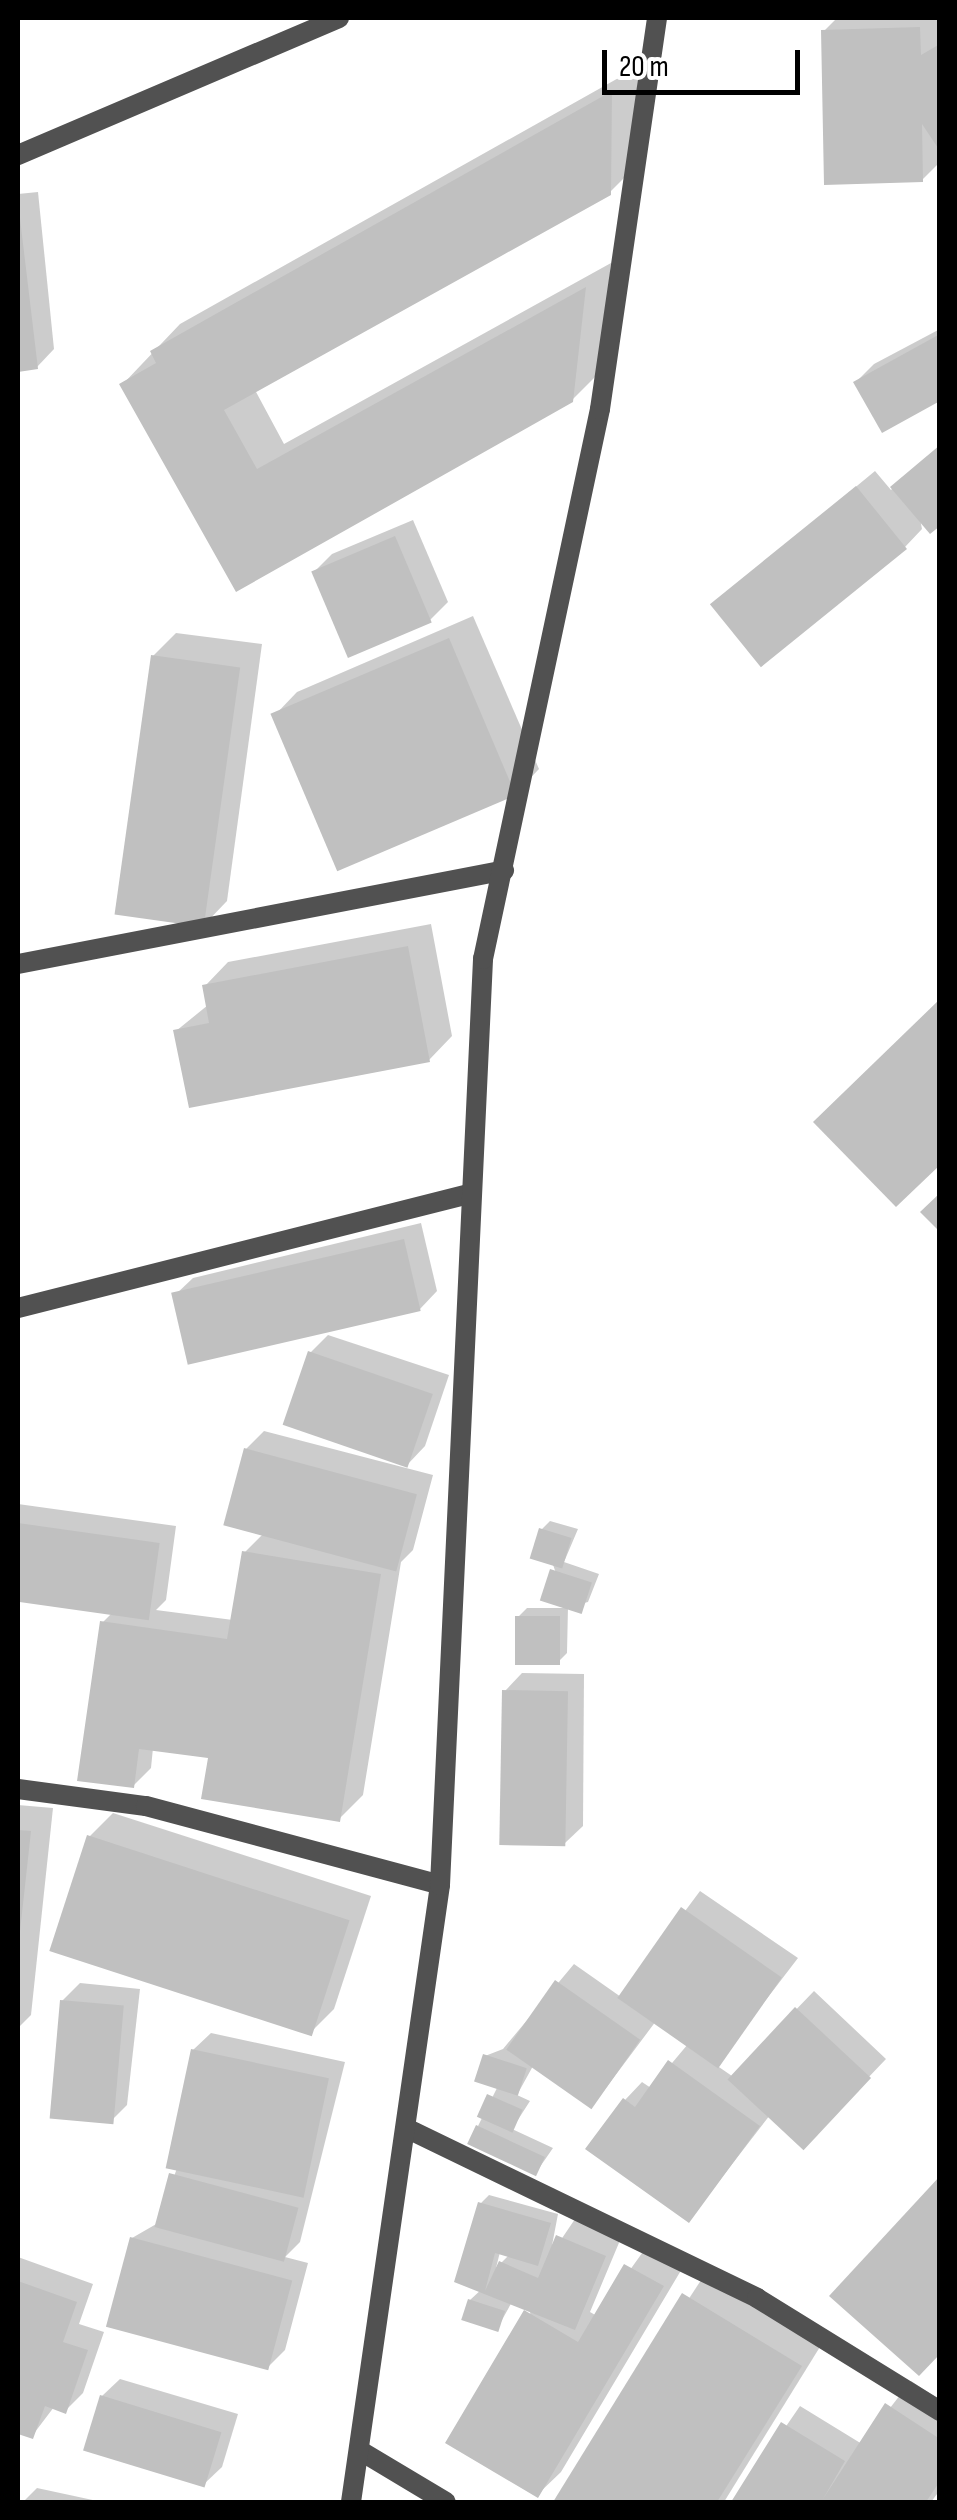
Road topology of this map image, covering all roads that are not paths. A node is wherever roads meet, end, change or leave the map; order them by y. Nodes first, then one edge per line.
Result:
1 (340, 18) edge
2 (657, 18) edge
3 (18, 156) edge
4 (504, 870) junction
5 (18, 964) edge
6 (470, 1194) junction
7 (18, 1308) edge
8 (18, 1789) edge
9 (440, 1884) junction
10 (406, 2128) junction
11 (940, 2411) edge
12 (359, 2450) junction
13 (352, 2502) edge
14 (446, 2502) edge

1 - 3 street
2 - 4 street
4 - 5 street
4 - 6 street
6 - 7 street
6 - 9 street
8 - 9 street
9 - 10 street
10 - 11 street
10 - 12 street
12 - 13 street
12 - 14 street

